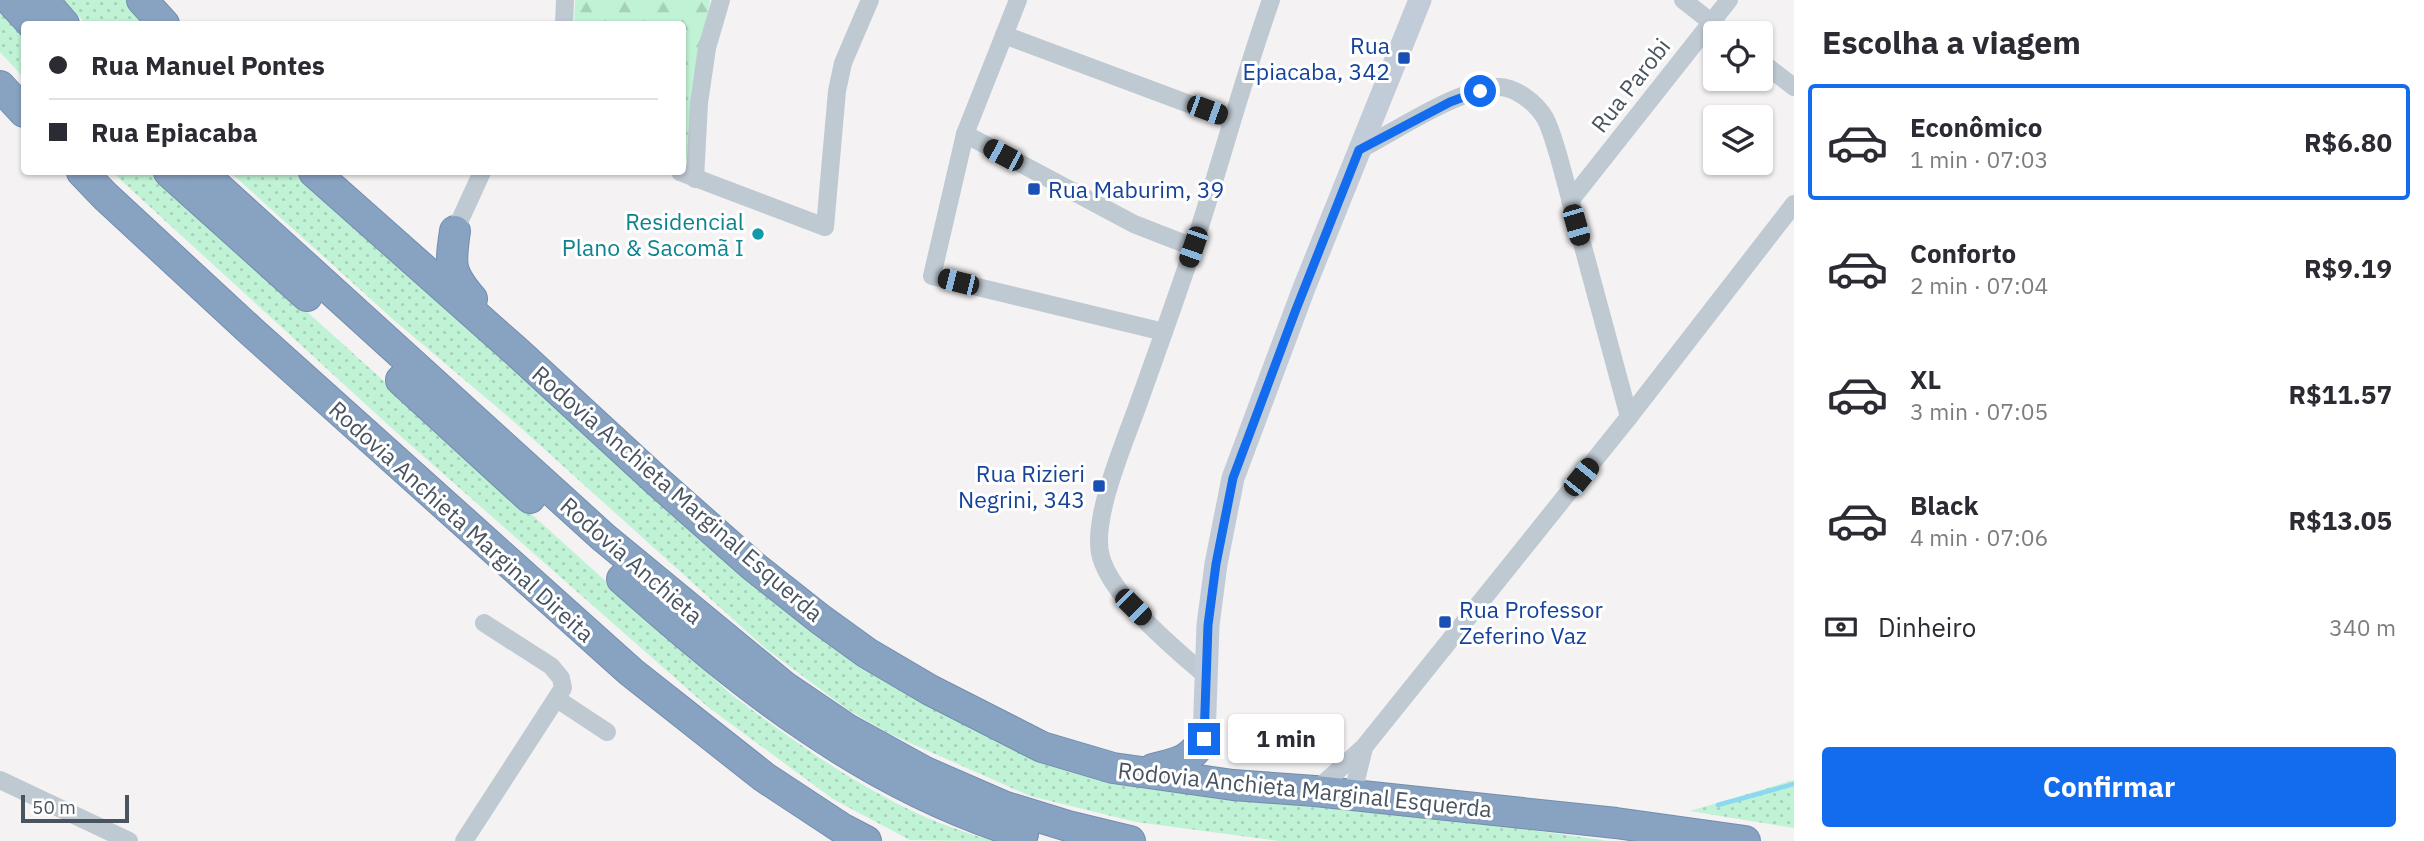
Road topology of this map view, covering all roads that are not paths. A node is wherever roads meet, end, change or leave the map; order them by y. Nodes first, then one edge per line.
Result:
1 (10, 0) edge
2 (43, 0) edge
3 (142, 0) edge
4 (565, 0) edge
5 (722, 0) edge
6 (870, 0) edge
7 (1018, 0) edge
8 (1271, 0) edge
9 (1420, 0) edge
10 (1683, 0) edge
11 (1729, 0) edge
12 (29, 21) edge
13 (61, 21) edge
14 (161, 21) edge
15 (564, 21) edge
16 (1709, 21) edge
17 (1721, 21) edge
18 (1004, 35) junction
19 (1703, 46) edge
20 (1773, 71) edge
21 (0, 86) edge
22 (1794, 86) edge
23 (21, 109) edge
24 (1232, 120) junction
25 (965, 135) junction
26 (1359, 150) junction
27 (85, 175) edge
28 (172, 175) edge
29 (204, 175) edge
30 (317, 175) edge
31 (481, 175) edge
32 (688, 175) edge
33 (1570, 201) junction
34 (1794, 204) edge
35 (455, 231) junction
36 (383, 234) junction
37 (1193, 247) junction
38 (1164, 332) junction
39 (517, 352) junction
40 (1629, 417) junction
41 (485, 623) dead end
42 (1205, 675) junction
43 (557, 699) junction
44 (607, 732) dead end
45 (1204, 739) junction
46 (1364, 747) junction
47 (1144, 771) junction
48 (0, 780) edge
49 (1233, 785) junction
50 (1315, 791) junction
51 (1352, 796) junction
52 (128, 841) edge
53 (464, 841) edge
54 (866, 841) edge
55 (1046, 841) edge
56 (1130, 841) edge
57 (1745, 841) edge

1 - 12 highway
2 - 13 highway
3 - 14 highway
4 - 15 street
5 - 32 street
6 - 32 street
7 - 18 street
8 - 24 street
9 - 26 street
10 - 16 street
11 - 17 street, Rua Parobi
18 - 24 street
18 - 25 street
19 - 33 street, Rua Parobi
20 - 22 street
21 - 23 highway
24 - 37 street
25 - 37 street
25 - 38 street
26 - 33 street
26 - 42 street
27 - 54 highway, Rodovia Anchieta Marginal Direita
28 - 55 highway, Rodovia Anchieta
29 - 56 highway, Rodovia Anchieta
30 - 36 highway, Rodovia Anchieta Marginal Esquerda
31 - 35 street
33 - 40 street
34 - 40 street
35 - 36 highway
35 - 39 highway
36 - 39 highway, Rodovia Anchieta Marginal Esquerda
37 - 38 street
38 - 42 street
39 - 47 highway, Rodovia Anchieta Marginal Esquerda
40 - 46 street
41 - 43 street
42 - 45 street
43 - 44 street
43 - 53 street
45 - 47 highway
45 - 49 highway
46 - 50 street
46 - 51 street
47 - 49 highway, Rodovia Anchieta Marginal Esquerda
48 - 52 street
49 - 50 highway, Rodovia Anchieta Marginal Esquerda
50 - 51 highway, Rodovia Anchieta Marginal Esquerda
51 - 57 highway, Rodovia Anchieta Marginal Esquerda

